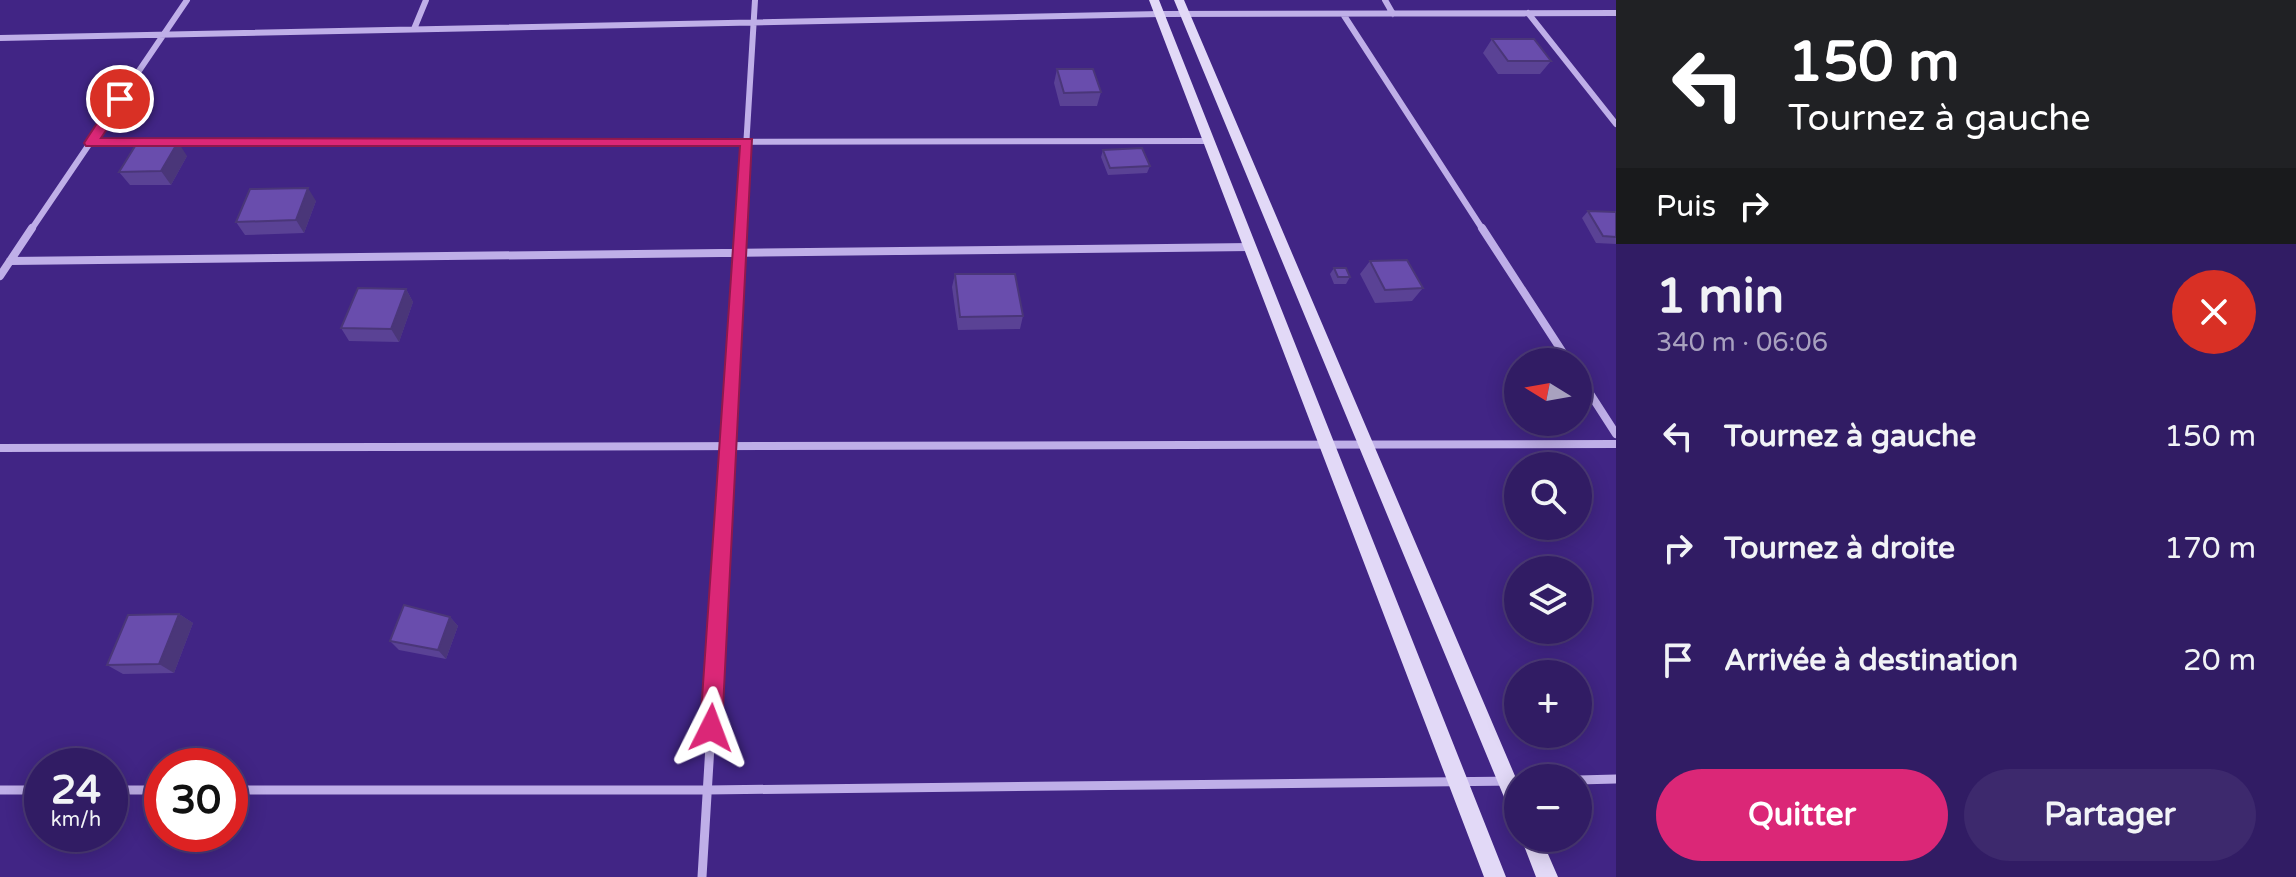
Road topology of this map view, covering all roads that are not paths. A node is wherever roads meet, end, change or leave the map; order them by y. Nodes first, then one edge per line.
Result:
1 (187, 0) edge
2 (426, 0) edge
3 (755, 0) edge
4 (1385, 0) edge
5 (1157, 7) edge
6 (1182, 7) edge
7 (1528, 13) junction
8 (1616, 13) edge
9 (1343, 14) junction
10 (1393, 14) junction
11 (754, 22) junction
12 (414, 29) junction
13 (164, 34) junction
14 (0, 38) edge
15 (1616, 124) edge
16 (1209, 141) junction
17 (747, 142) junction
18 (91, 143) junction
19 (1251, 247) junction
20 (740, 252) junction
21 (10, 261) junction
22 (0, 276) edge
23 (1560, 348) edge
24 (1592, 397) edge
25 (1616, 434) edge
26 (1616, 444) edge
27 (1327, 445) junction
28 (1366, 445) junction
29 (728, 446) junction
30 (0, 448) edge
31 (1505, 764) edge
32 (1616, 779) edge
33 (1592, 780) edge
34 (1504, 781) edge
35 (1458, 782) junction
36 (0, 790) edge
37 (24, 790) edge
38 (248, 790) edge
39 (707, 790) junction
40 (1537, 852) edge
41 (702, 877) edge
42 (1495, 877) edge
43 (1547, 877) edge

1 - 13 street
2 - 12 street
3 - 11 street
4 - 10 street
5 - 6 street
5 - 11 street
5 - 16 street
6 - 9 street
6 - 28 street
7 - 8 street
7 - 10 street
7 - 15 street
9 - 10 street
9 - 23 street
11 - 12 street
11 - 17 street
12 - 13 street
13 - 14 street
13 - 18 street
16 - 17 street
16 - 19 street
17 - 18 street
17 - 20 street
18 - 21 street
19 - 20 street
19 - 27 street
20 - 21 street
20 - 29 street
21 - 22 street
24 - 25 street
26 - 28 street
27 - 28 street
27 - 29 street
27 - 35 street
28 - 31 street
29 - 30 street
29 - 39 street
32 - 33 street
34 - 35 street
35 - 39 street
35 - 42 street
36 - 37 street
38 - 39 street
39 - 41 street
40 - 43 street

